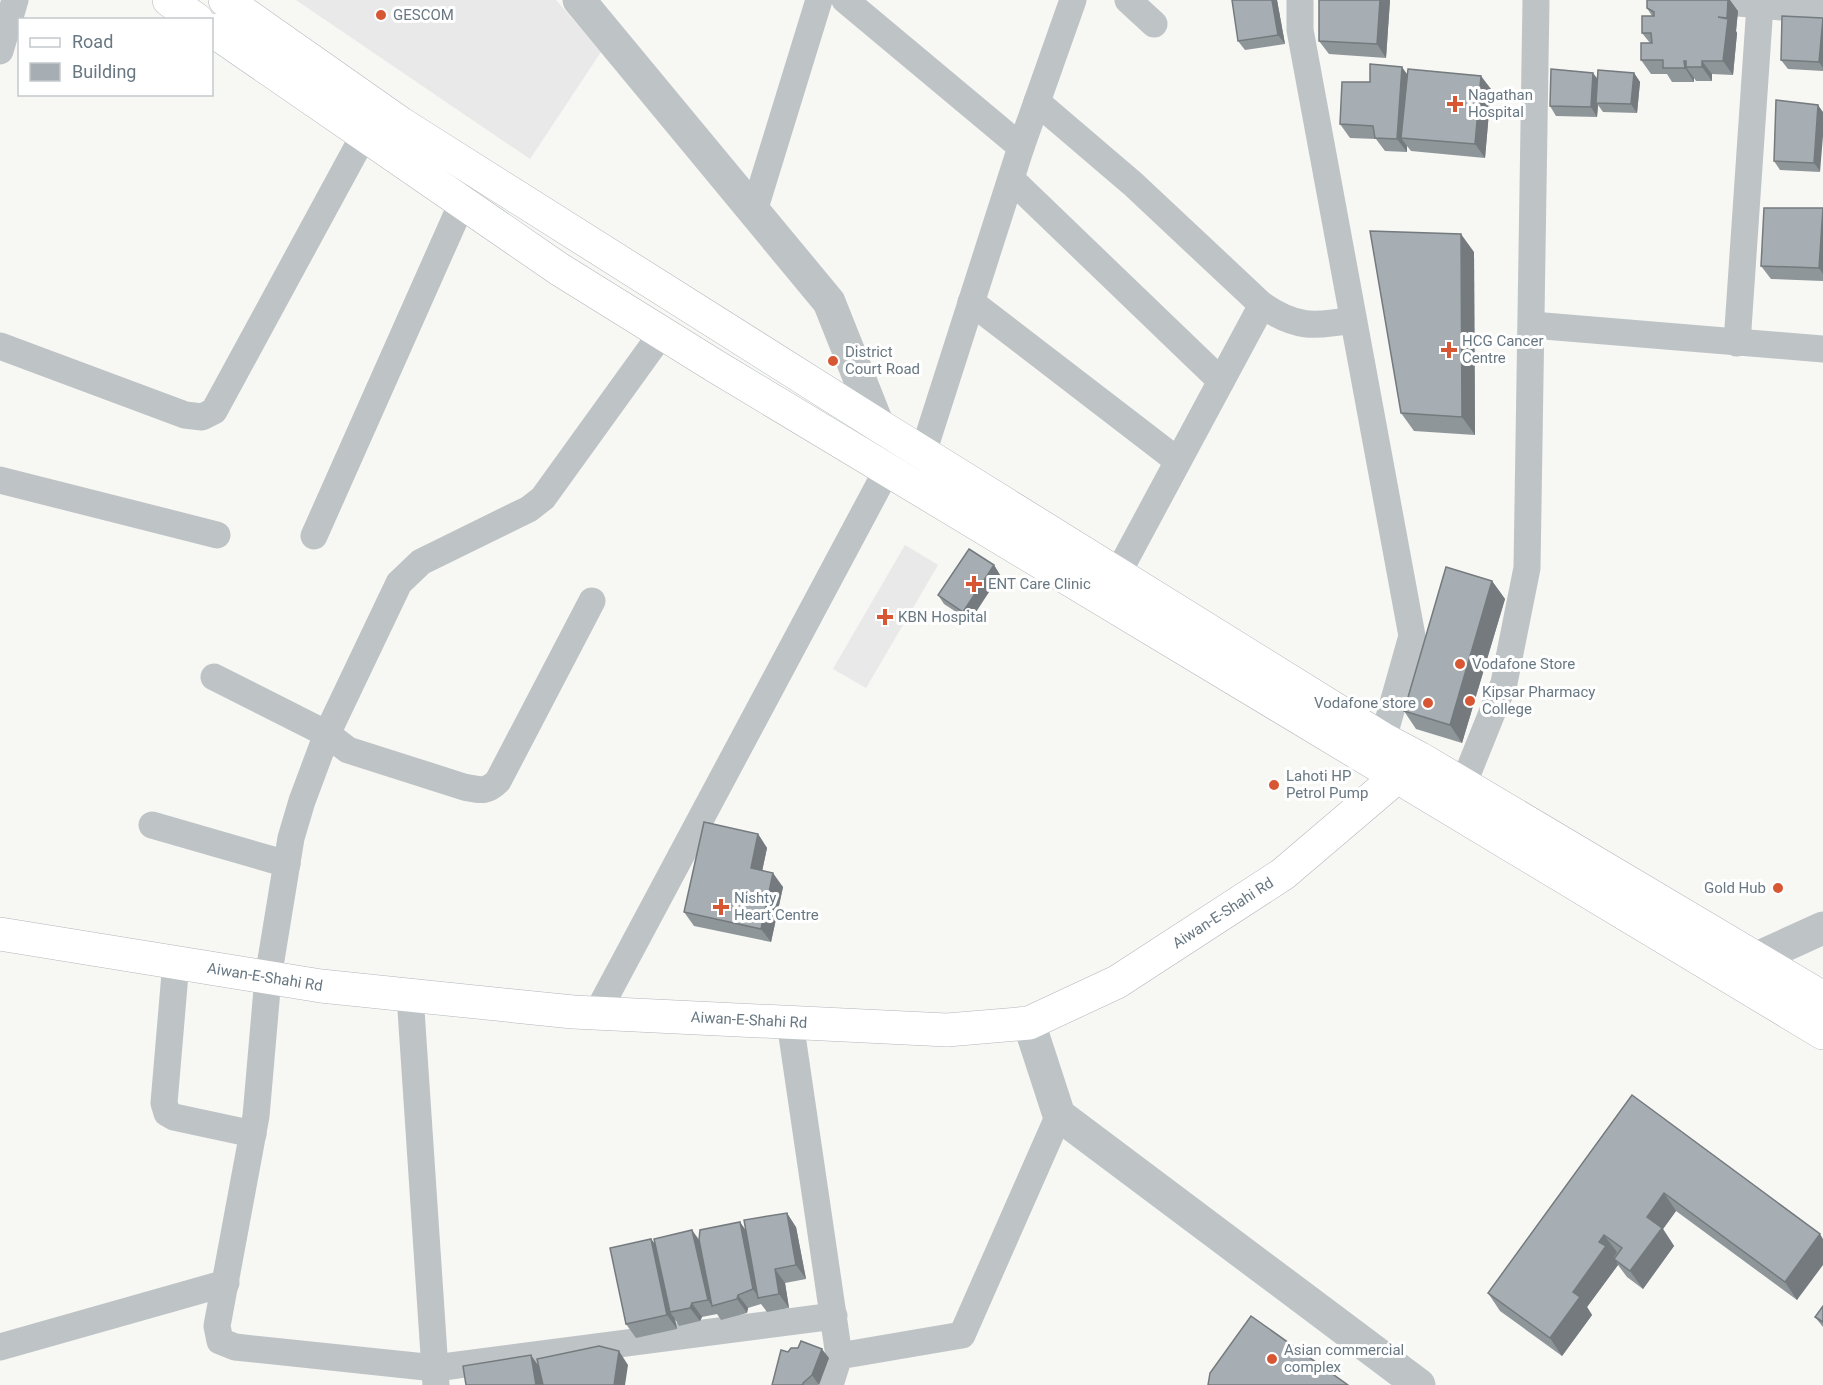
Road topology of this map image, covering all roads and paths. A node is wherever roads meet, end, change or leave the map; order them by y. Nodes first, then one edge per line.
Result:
1 (15, 0) edge
2 (169, 0) edge
3 (225, 0) edge
4 (579, 0) edge
5 (819, 0) edge
6 (845, 0) edge
7 (1073, 0) edge
8 (1128, 0) edge
9 (1150, 0) edge
10 (1300, 0) edge
11 (1536, 0) edge
12 (1707, 0) edge
13 (1760, 5) junction
14 (1823, 10) edge
15 (194, 18) edge
16 (213, 31) edge
17 (0, 51) edge
18 (1037, 102) junction
19 (364, 135) junction
20 (1021, 147) junction
21 (1011, 179) junction
22 (462, 203) junction
23 (754, 211) junction
24 (972, 302) junction
25 (1262, 305) junction
26 (1352, 320) junction
27 (1532, 325) junction
28 (662, 333) junction
29 (1737, 343) junction
30 (0, 346) edge
31 (1823, 349) edge
32 (1221, 381) junction
33 (878, 425) junction
34 (923, 453) junction
35 (1178, 461) junction
36 (887, 470) junction
37 (1, 486) edge
38 (217, 535) dead end
39 (314, 536) dead end
40 (1118, 573) junction
41 (592, 601) dead end
42 (214, 677) dead end
43 (327, 734) junction
44 (1383, 739) junction
45 (1408, 768) junction
46 (1463, 784) junction
47 (152, 825) dead end
48 (287, 864) junction
49 (1823, 928) edge
50 (0, 934) edge
51 (1757, 958) junction
52 (176, 962) junction
53 (268, 978) junction
54 (410, 995) junction
55 (1823, 998) edge
56 (597, 1014) junction
57 (790, 1022) junction
58 (1029, 1023) junction
59 (1823, 1034) edge
60 (1059, 1114) junction
61 (253, 1134) junction
62 (225, 1283) junction
63 (834, 1316) junction
64 (0, 1347) edge
65 (839, 1356) junction
66 (436, 1377) edge
67 (830, 1385) edge
68 (1419, 1385) edge

1 - 17 street
2 - 15 main road
3 - 33 main road
4 - 23 street
5 - 23 street
6 - 20 street
7 - 18 street
8 - 9 street
10 - 26 street
11 - 27 street
12 - 13 street
13 - 14 street
13 - 29 street
16 - 19 main road
18 - 20 street
18 - 25 street
19 - 22 main road
19 - 30 street
20 - 21 street
21 - 24 street
21 - 32 street
22 - 28 main road
22 - 39 street
23 - 33 street
24 - 34 street
24 - 35 street
25 - 26 street
25 - 32 street
26 - 44 street
27 - 29 street
27 - 46 street
28 - 36 main road
28 - 43 street
29 - 31 street
32 - 35 street
33 - 34 main road
34 - 40 main road
35 - 40 street
36 - 45 main road
36 - 56 street
37 - 38 street
40 - 44 main road
41 - 43 street
42 - 43 street
43 - 48 street
44 - 45 main road
45 - 46 main road
45 - 58 main road, Aiwan-E-Shahi Rd
45 - 59 main road
46 - 51 main road
47 - 48 street
48 - 53 street
49 - 51 street
50 - 52 main road, Aiwan-E-Shahi Rd
51 - 55 main road
52 - 53 main road, Aiwan-E-Shahi Rd
52 - 61 street
53 - 54 main road, Aiwan-E-Shahi Rd
53 - 61 street
54 - 56 main road, Aiwan-E-Shahi Rd
54 - 66 street
56 - 57 main road, Aiwan-E-Shahi Rd
57 - 58 main road, Aiwan-E-Shahi Rd
57 - 63 street
58 - 60 street
60 - 65 street
60 - 68 street
61 - 62 street
62 - 64 street
62 - 66 street
63 - 65 street
63 - 66 street
65 - 67 street

